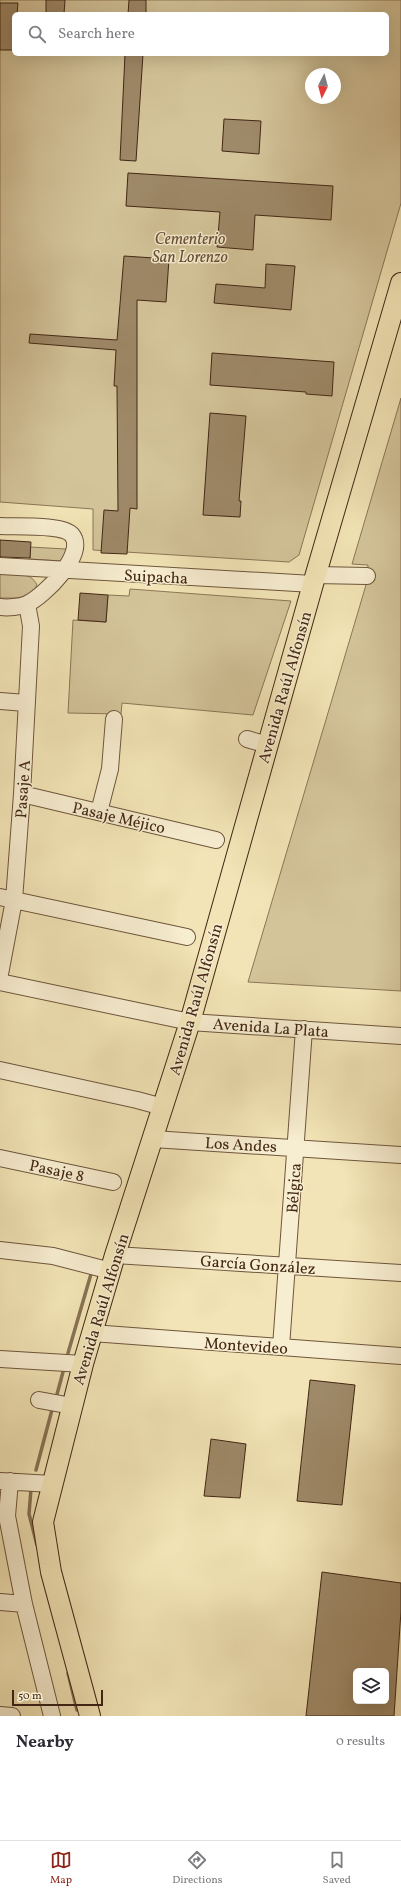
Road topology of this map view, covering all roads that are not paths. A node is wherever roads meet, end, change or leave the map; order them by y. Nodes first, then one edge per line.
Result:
1 (401, 283) edge
2 (0, 526) edge
3 (0, 566) edge
4 (63, 570) junction
5 (367, 576) dead end
6 (314, 580) junction
7 (27, 604) junction
8 (0, 607) edge
9 (0, 701) edge
10 (26, 702) junction
11 (114, 719) dead end
12 (247, 739) dead end
13 (268, 745) junction
14 (22, 794) junction
15 (99, 812) junction
16 (216, 840) dead end
17 (7, 898) edge
18 (187, 937) dead end
19 (0, 974) edge
20 (0, 982) edge
21 (190, 1022) junction
22 (304, 1030) junction
23 (401, 1036) edge
24 (0, 1070) edge
25 (163, 1108) junction
26 (153, 1139) junction
27 (296, 1148) junction
28 (401, 1155) edge
29 (0, 1158) edge
30 (113, 1182) dead end
31 (0, 1250) edge
32 (113, 1263) junction
33 (288, 1265) junction
34 (401, 1274) edge
35 (92, 1333) junction
36 (281, 1347) junction
37 (401, 1356) edge
38 (0, 1359) edge
39 (83, 1364) junction
40 (5, 1481) edge
41 (52, 1484) junction
42 (0, 1602) edge
43 (24, 1604) junction
44 (0, 1715) edge
45 (12, 1716) edge
46 (52, 1716) edge
47 (90, 1716) edge

1 - 6 main road, Avenida Raúl Alfonsín
2 - 4 street
3 - 4 street, Suipacha
4 - 6 street, Suipacha
4 - 7 street
5 - 6 street, Suipacha
6 - 13 main road, Avenida Raúl Alfonsín
7 - 8 street
7 - 10 street, Pasaje A
9 - 10 street
10 - 14 street, Pasaje A
11 - 15 street
12 - 13 street
13 - 21 main road, Avenida Raúl Alfonsín
14 - 15 street, Pasaje Méjico
14 - 17 street, Pasaje A
15 - 16 street, Pasaje Méjico
17 - 18 street
17 - 19 street, Pasaje A
20 - 21 street, Avenida La Plata
21 - 22 street, Avenida La Plata
21 - 25 main road, Avenida Raúl Alfonsín
22 - 23 street, Avenida La Plata
22 - 27 street, Bélgica
24 - 25 street
25 - 26 main road, Avenida Raúl Alfonsín
26 - 27 street, Los Andes
26 - 32 main road, Avenida Raúl Alfonsín
27 - 28 street, Los Andes
27 - 33 street, Bélgica
29 - 30 street, Pasaje 8
31 - 32 street, García González
32 - 33 street, García González
32 - 35 main road, Avenida Raúl Alfonsín
33 - 34 street, García González
33 - 36 street, Bélgica
35 - 36 street, Montevideo
35 - 39 main road, Avenida Raúl Alfonsín
36 - 37 street, Montevideo
38 - 39 street
39 - 41 main road, Avenida Raúl Alfonsín
40 - 41 street
40 - 43 street
41 - 47 main road, Avenida Raúl Alfonsín
42 - 43 street
43 - 46 street
44 - 45 street

